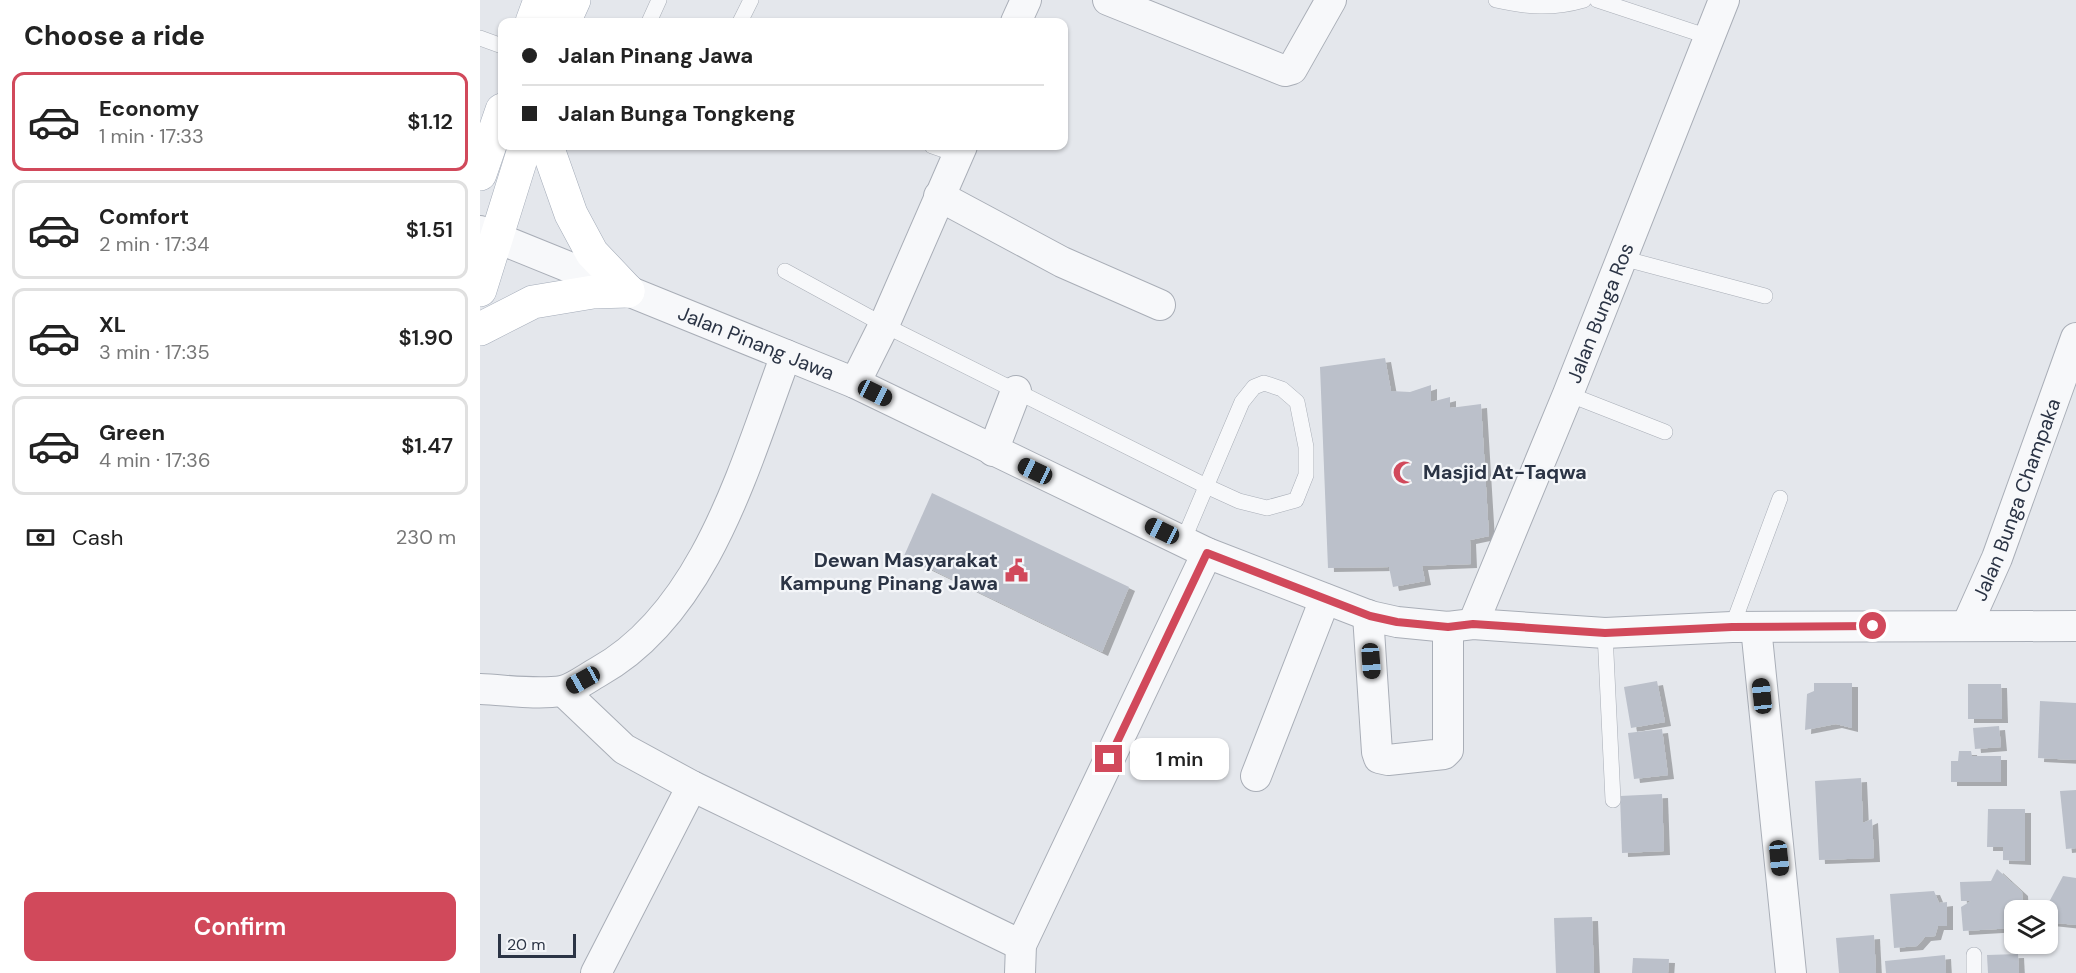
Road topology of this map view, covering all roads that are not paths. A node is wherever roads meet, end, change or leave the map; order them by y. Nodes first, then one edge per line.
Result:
1 (540, 0) edge
2 (574, 0) edge
3 (659, 0) edge
4 (751, 0) edge
5 (1026, 0) edge
6 (1108, 0) edge
7 (1331, 0) edge
8 (1496, 0) edge
9 (1584, 0) edge
10 (1598, 0) edge
11 (1724, 0) edge
12 (533, 18) edge
13 (566, 18) edge
14 (651, 18) edge
15 (742, 18) edge
16 (1018, 18) edge
17 (480, 38) edge
18 (1709, 38) junction
19 (498, 45) edge
20 (498, 120) edge
21 (523, 150) edge
22 (548, 150) edge
23 (950, 150) edge
24 (483, 158) edge
25 (939, 196) junction
26 (488, 233) edge
27 (1622, 258) junction
28 (785, 271) dead end
29 (480, 290) edge
30 (628, 291) junction
31 (1765, 296) dead end
32 (1160, 305) dead end
33 (884, 325) junction
34 (480, 329) edge
35 (2076, 338) edge
36 (786, 355) junction
37 (855, 383) junction
38 (1016, 391) junction
39 (1568, 394) junction
40 (1665, 432) dead end
41 (993, 451) junction
42 (1206, 486) junction
43 (1780, 498) dead end
44 (1195, 547) junction
45 (1325, 599) junction
46 (1368, 615) junction
47 (1967, 625) junction
48 (1461, 626) junction
49 (2076, 626) edge
50 (1744, 627) junction
51 (1605, 633) junction
52 (480, 689) edge
53 (563, 691) junction
54 (1256, 776) dead end
55 (692, 786) junction
56 (1613, 801) dead end
57 (1974, 955) dead end
58 (1021, 959) edge
59 (596, 973) edge
60 (1791, 973) edge
61 (1974, 973) edge

1 - 12 main road
2 - 13 main road
3 - 14 lane
4 - 15 lane
5 - 16 street
6 - 7 street
8 - 9 lane
10 - 18 lane
11 - 18 street, Jalan Bunga Ros
17 - 19 lane
18 - 27 street, Jalan Bunga Ros
20 - 24 main road
21 - 26 main road
22 - 30 main road
23 - 25 street
25 - 32 street
25 - 33 street
26 - 29 main road
26 - 30 street, Jalan Pinang Jawa
27 - 31 lane
27 - 39 street, Jalan Bunga Ros
28 - 33 lane
30 - 34 main road
30 - 36 street, Jalan Pinang Jawa
33 - 37 street
33 - 38 lane
35 - 47 street, Jalan Bunga Champaka
36 - 37 street, Jalan Pinang Jawa
36 - 53 street
37 - 41 street, Jalan Pinang Jawa
38 - 41 street
38 - 42 lane
39 - 40 lane
39 - 48 street, Jalan Bunga Ros
41 - 44 street, Jalan Pinang Jawa
42 - 42 lane
42 - 44 lane
43 - 50 lane
44 - 45 street, Jalan Pinang Jawa
44 - 58 street
45 - 46 street, Jalan Pinang Jawa
45 - 54 street
46 - 48 street, Jalan Pinang Jawa
46 - 48 street
47 - 49 street, Jalan Pinang Jawa
47 - 50 street, Jalan Pinang Jawa
48 - 51 street, Jalan Pinang Jawa
50 - 51 street, Jalan Pinang Jawa
50 - 60 street
51 - 56 lane
52 - 53 street
53 - 55 street
55 - 58 street
55 - 59 street
57 - 61 lane

